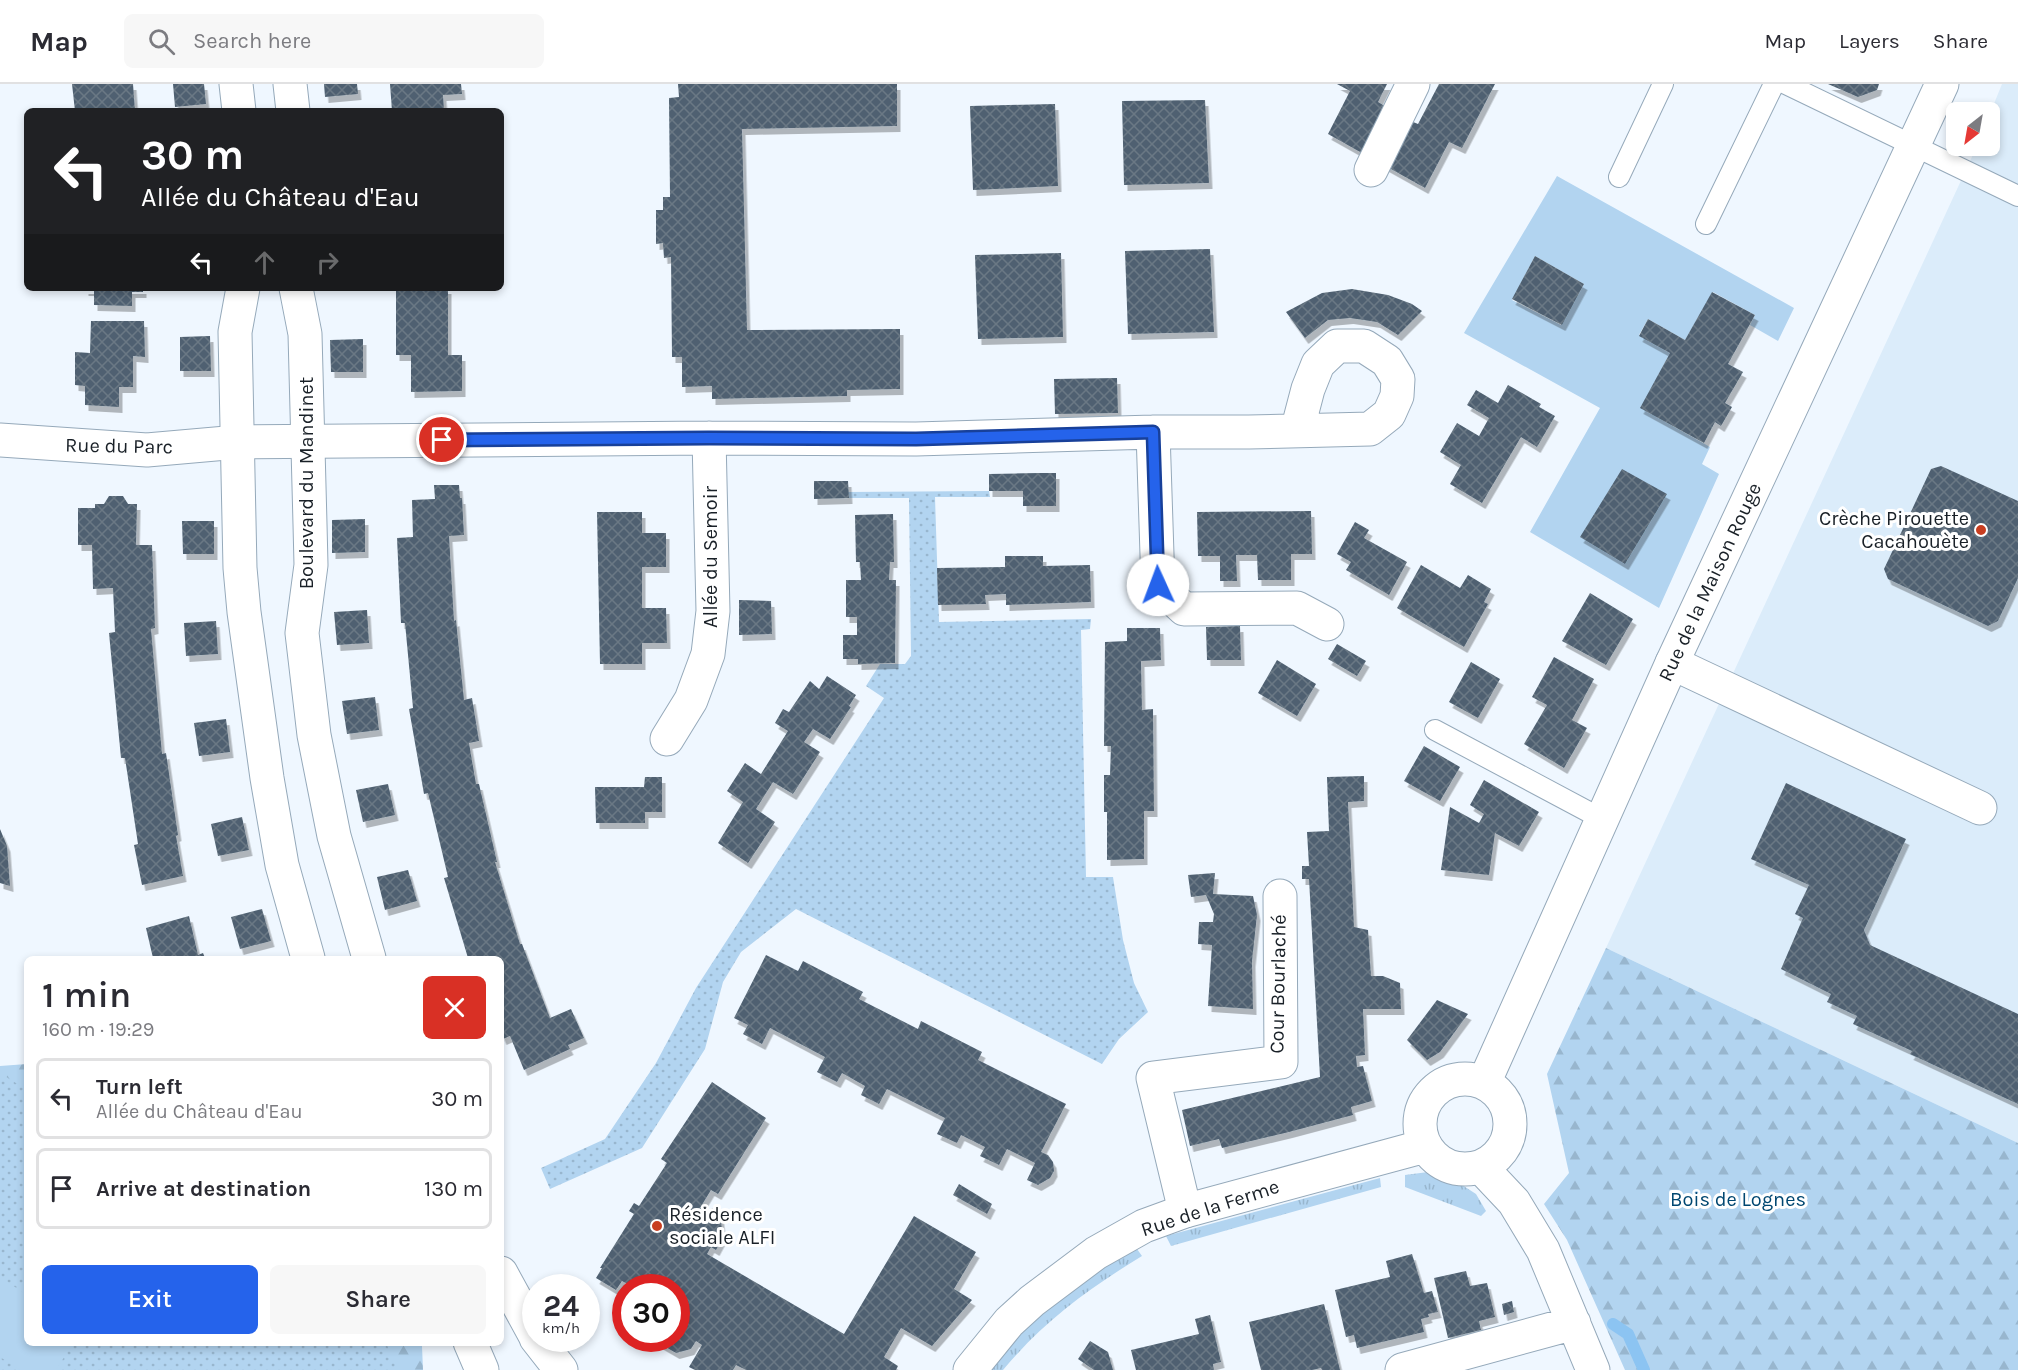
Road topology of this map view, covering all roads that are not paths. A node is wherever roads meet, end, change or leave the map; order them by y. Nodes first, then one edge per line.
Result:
1 (236, 84) edge
2 (290, 84) edge
3 (1413, 84) edge
4 (1663, 84) edge
5 (1774, 84) edge
6 (1786, 84) edge
7 (1942, 84) edge
8 (239, 108) edge
9 (292, 108) edge
10 (1914, 145) junction
11 (1371, 170) dead end
12 (1619, 177) dead end
13 (2018, 196) edge
14 (1706, 224) dead end
15 (242, 291) edge
16 (297, 291) edge
17 (1297, 431) dead end
18 (1153, 432) junction
19 (709, 438) junction
20 (0, 441) edge
21 (238, 441) junction
22 (308, 441) junction
23 (1327, 624) dead end
24 (1672, 663) junction
25 (1435, 730) dead end
26 (667, 739) dead end
27 (1980, 808) dead end
28 (1602, 819) junction
29 (1280, 896) dead end
30 (307, 956) edge
31 (368, 956) edge
32 (1484, 1083) junction
33 (1425, 1146) junction
34 (1481, 1167) junction
35 (1185, 1211) junction
36 (504, 1279) edge
37 (522, 1312) edge
38 (1574, 1323) junction
39 (472, 1346) edge
40 (547, 1352) edge
41 (482, 1370) edge
42 (561, 1370) edge
43 (970, 1370) edge
44 (1402, 1370) edge
45 (1593, 1370) edge

1 - 8 street
2 - 9 street
3 - 11 street
4 - 12 lane
5 - 14 lane
6 - 10 lane
7 - 10 street, Rue de la Maison Rouge
10 - 13 lane
10 - 24 street, Rue de la Maison Rouge
15 - 21 street
16 - 22 street, Boulevard du Mandinet
17 - 18 street, Rue du Parc
18 - 19 street, Rue du Parc
18 - 23 street
19 - 22 street, Rue du Parc
19 - 26 street, Allée du Semoir
20 - 21 street, Rue du Parc
21 - 22 street, Rue du Parc
21 - 30 street
22 - 31 street, Boulevard du Mandinet
24 - 27 street
24 - 28 street, Rue de la Maison Rouge
25 - 28 lane
28 - 32 street, Rue de la Maison Rouge
29 - 35 street, Cour Bourlaché
32 - 33 street
32 - 34 street
33 - 34 street
33 - 35 street, Rue de la Ferme
34 - 38 street
35 - 43 street, Rue de la Ferme
36 - 37 street
38 - 44 street
38 - 45 street
39 - 41 street
40 - 42 street

